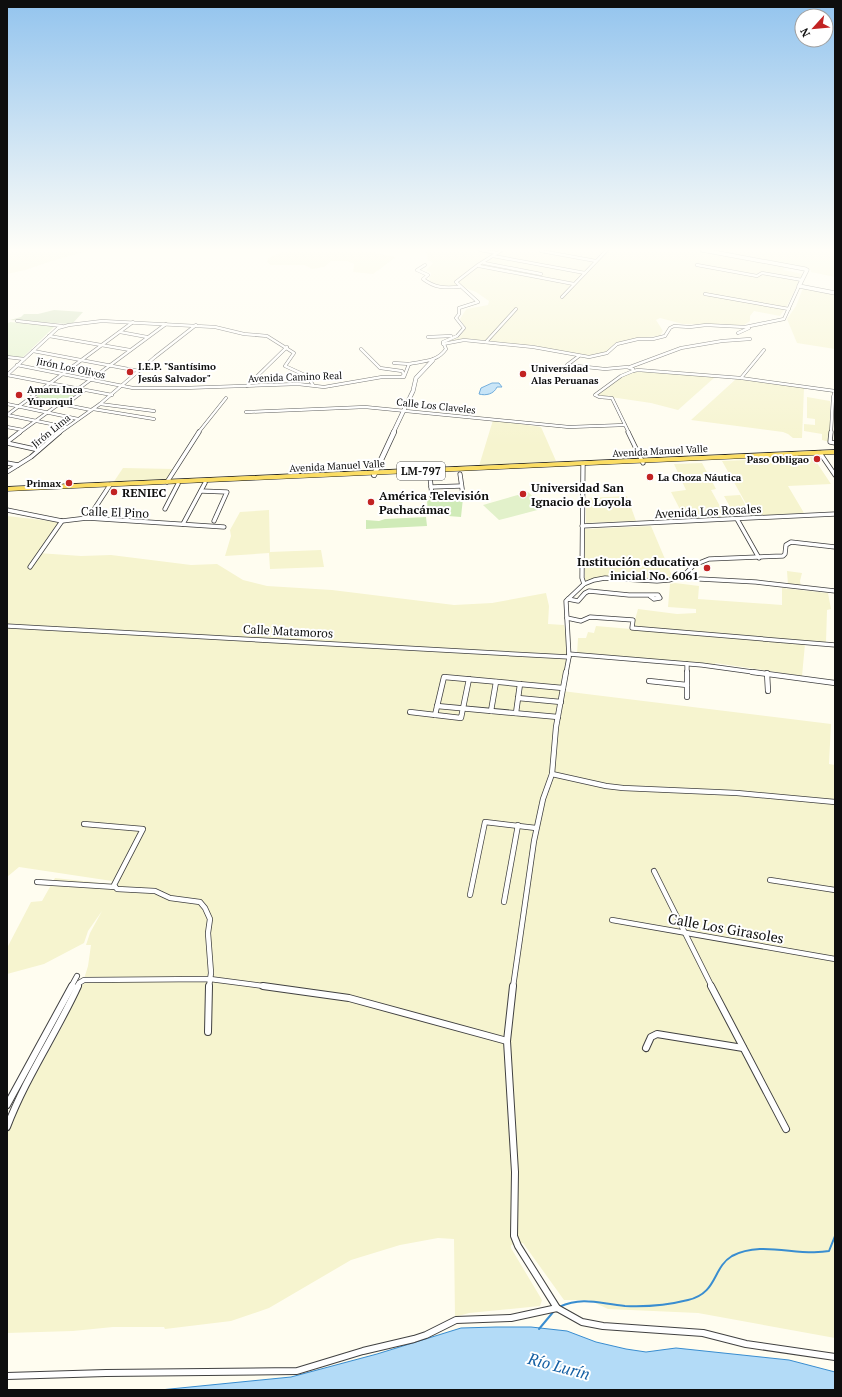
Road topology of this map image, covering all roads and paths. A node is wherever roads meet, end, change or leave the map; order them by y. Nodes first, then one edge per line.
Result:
1 (458, 315) edge
2 (510, 315) edge
3 (786, 315) edge
4 (17, 321) dead end
5 (134, 322) junction
6 (167, 324) junction
7 (196, 325) junction
8 (65, 326) junction
9 (757, 326) junction
10 (120, 332) junction
11 (738, 333) dead end
12 (49, 336) junction
13 (456, 336) junction
14 (147, 337) junction
15 (428, 337) dead end
16 (750, 339) dead end
17 (486, 342) junction
18 (443, 344) junction
19 (103, 345) junction
20 (287, 348) junction
21 (361, 349) dead end
22 (130, 350) junction
23 (764, 350) dead end
24 (33, 351) junction
25 (579, 356) junction
26 (7, 357) edge
27 (24, 359) junction
28 (83, 360) junction
29 (433, 360) junction
30 (394, 363) dead end
31 (410, 364) junction
32 (18, 365) junction
33 (110, 365) junction
34 (630, 367) junction
35 (139, 371) junction
36 (633, 371) junction
37 (64, 374) junction
38 (7, 375) edge
39 (401, 377) junction
40 (741, 378) junction
41 (90, 380) junction
42 (50, 384) junction
43 (312, 385) junction
44 (121, 386) junction
45 (247, 387) junction
46 (78, 389) junction
47 (85, 390) junction
48 (835, 391) edge
49 (112, 395) junction
50 (31, 398) junction
51 (226, 398) dead end
52 (834, 400) edge
53 (7, 404) edge
54 (59, 404) junction
55 (100, 404) junction
56 (65, 405) junction
57 (18, 407) junction
58 (834, 409) edge
59 (92, 410) junction
60 (404, 410) junction
61 (154, 411) dead end
62 (246, 412) dead end
63 (47, 413) junction
64 (7, 415) edge
65 (78, 419) junction
66 (154, 419) dead end
67 (833, 419) edge
68 (35, 421) junction
69 (624, 425) junction
70 (7, 426) edge
71 (66, 427) junction
72 (23, 430) junction
73 (7, 442) edge
74 (835, 443) edge
75 (39, 450) junction
76 (835, 453) edge
77 (821, 454) junction
78 (643, 462) junction
79 (7, 463) edge
80 (18, 465) junction
81 (583, 465) junction
82 (7, 472) edge
83 (374, 474) junction
84 (460, 474) dead end
85 (835, 475) edge
86 (430, 477) dead end
87 (167, 482) junction
88 (205, 483) junction
89 (178, 484) junction
90 (109, 486) junction
91 (461, 486) junction
92 (431, 487) junction
93 (7, 490) edge
94 (201, 491) junction
95 (463, 494) dead end
96 (432, 496) dead end
97 (165, 509) dead end
98 (7, 510) edge
99 (91, 514) dead end
100 (835, 514) edge
101 (737, 519) junction
102 (62, 521) junction
103 (214, 521) dead end
104 (184, 524) junction
105 (582, 526) junction
106 (224, 527) dead end
107 (835, 547) edge
108 (759, 558) junction
109 (30, 567) dead end
110 (700, 579) dead end
111 (584, 584) junction
112 (835, 591) edge
113 (650, 596) dead end
114 (568, 599) junction
115 (567, 618) junction
116 (7, 626) edge
117 (835, 645) edge
118 (569, 656) junction
119 (687, 664) junction
120 (767, 673) junction
121 (469, 679) junction
122 (649, 681) dead end
123 (496, 682) junction
124 (835, 683) edge
125 (520, 684) junction
126 (687, 685) junction
127 (563, 688) junction
128 (768, 691) dead end
129 (687, 697) dead end
130 (518, 698) junction
131 (561, 702) junction
132 (437, 706) junction
133 (463, 708) junction
134 (491, 711) junction
135 (410, 712) dead end
136 (516, 713) junction
137 (435, 715) junction
138 (558, 717) junction
139 (552, 774) junction
140 (835, 802) edge
141 (84, 824) dead end
142 (518, 826) junction
143 (536, 828) junction
144 (654, 871) dead end
145 (770, 880) dead end
146 (37, 882) dead end
147 (115, 887) junction
148 (835, 890) edge
149 (470, 895) dead end
150 (504, 902) dead end
151 (612, 920) dead end
152 (684, 932) junction
153 (835, 959) edge
154 (77, 976) dead end
155 (210, 979) junction
156 (208, 1032) dead end
157 (507, 1041) junction
158 (646, 1048) dead end
159 (743, 1048) junction
160 (7, 1105) edge
161 (7, 1127) edge
162 (786, 1129) dead end
163 (557, 1308) junction
164 (835, 1358) edge
165 (7, 1376) edge

1 - 13 street
2 - 17 street
3 - 9 street
4 - 8 street
5 - 6 street
5 - 8 street
5 - 10 street
6 - 7 street
6 - 14 street
7 - 20 street
7 - 35 street, Jirón Lima
8 - 12 street
9 - 11 street
9 - 25 street
10 - 14 street
10 - 19 street
12 - 19 street
12 - 24 street
13 - 15 street
13 - 18 street
14 - 22 street
16 - 34 street
17 - 18 street
17 - 25 street
18 - 29 street
19 - 22 street
19 - 28 street
20 - 43 street
20 - 45 street
21 - 39 street
22 - 33 street
23 - 40 street
24 - 27 street
24 - 28 street
25 - 34 street
26 - 27 street
27 - 32 street
28 - 33 street
28 - 37 street
29 - 31 street
29 - 60 street
30 - 31 street
31 - 39 street
32 - 37 street, Jirón Los Olivos
32 - 38 street
33 - 35 street
33 - 41 street
34 - 36 street
35 - 44 street, Jirón Lima
36 - 40 street
36 - 69 street
37 - 41 street, Jirón Los Olivos
37 - 42 street
38 - 42 street
39 - 43 street, Avenida Camino Real
40 - 48 street
41 - 44 street, Jirón Los Olivos
41 - 46 street
42 - 46 street
42 - 50 street
43 - 45 street, Avenida Camino Real
44 - 45 street, Avenida Camino Real
44 - 49 street, Jirón Lima
46 - 47 street
47 - 49 street
47 - 56 street
48 - 52 street
49 - 55 street, Jirón Lima
50 - 54 street
50 - 57 street
51 - 87 street
52 - 58 street
53 - 57 street
54 - 56 street
54 - 63 street
55 - 59 street, Jirón Lima
55 - 61 street
56 - 59 street
57 - 63 street
57 - 64 street
58 - 67 street
59 - 65 street, Jirón Lima
59 - 66 street
60 - 62 street, Calle Los Claveles
60 - 69 street, Calle Los Claveles
60 - 83 street
63 - 65 street
63 - 68 street
64 - 68 street
65 - 71 street, Jirón Lima
67 - 74 street
68 - 71 street
68 - 72 street
69 - 78 street
70 - 72 street
71 - 75 street, Jirón Lima
72 - 73 street
73 - 75 street
75 - 80 street, Jirón Lima
76 - 77 main road, Avenida Manuel Valle / LM-797
77 - 78 main road, Avenida Manuel Valle / LM-797
77 - 85 street
78 - 81 main road, Avenida Manuel Valle / LM-797
79 - 80 street
80 - 82 street, Jirón Lima
81 - 83 main road, Avenida Manuel Valle / LM-797
81 - 105 street
83 - 87 main road, Avenida Manuel Valle / LM-797
83 - 88 main road, Avenida Manuel Valle / LM-797
84 - 91 street
86 - 92 street
87 - 90 main road, Avenida Manuel Valle / LM-797
88 - 89 main road, Avenida Manuel Valle / LM-797
88 - 94 street
89 - 90 main road, Avenida Manuel Valle / LM-797
89 - 97 street
90 - 93 main road, Avenida Manuel Valle / LM-797
90 - 99 street
91 - 92 street
91 - 95 street
92 - 96 street
94 - 103 street
94 - 104 street
98 - 102 street, Calle El Pino
100 - 101 street, Avenida Los Rosales
101 - 105 street, Avenida Los Rosales
101 - 108 street
102 - 104 street, Calle El Pino
102 - 109 street
104 - 106 street, Calle El Pino
105 - 111 street
107 - 108 street
108 - 111 street
110 - 112 street
111 - 114 street
113 - 114 street
114 - 115 street
115 - 117 street
115 - 118 street
116 - 118 street, Calle Matamoros
118 - 119 street, Calle Matamoros
118 - 127 street
119 - 120 street, Calle Matamoros
119 - 126 street
120 - 124 street, Calle Matamoros
120 - 128 street
121 - 123 street
121 - 132 street
121 - 133 street
122 - 126 street
123 - 125 street
123 - 134 street
125 - 127 street
125 - 130 street
126 - 129 street
127 - 131 street
130 - 131 street
130 - 136 street
131 - 138 street
132 - 133 street
132 - 137 street
133 - 134 street
133 - 137 street
134 - 136 street
135 - 137 street
136 - 138 street
138 - 139 street
139 - 140 street
139 - 143 street
141 - 147 street
142 - 143 street
142 - 149 street
142 - 150 street
143 - 157 street
144 - 152 street
145 - 148 street
146 - 147 street
147 - 155 street
151 - 152 street, Calle Los Girasoles
152 - 153 street, Calle Los Girasoles
152 - 159 street
154 - 160 street
155 - 156 street
155 - 157 street
155 - 161 street
157 - 163 street
158 - 159 street
159 - 162 street
163 - 164 street
163 - 165 street

